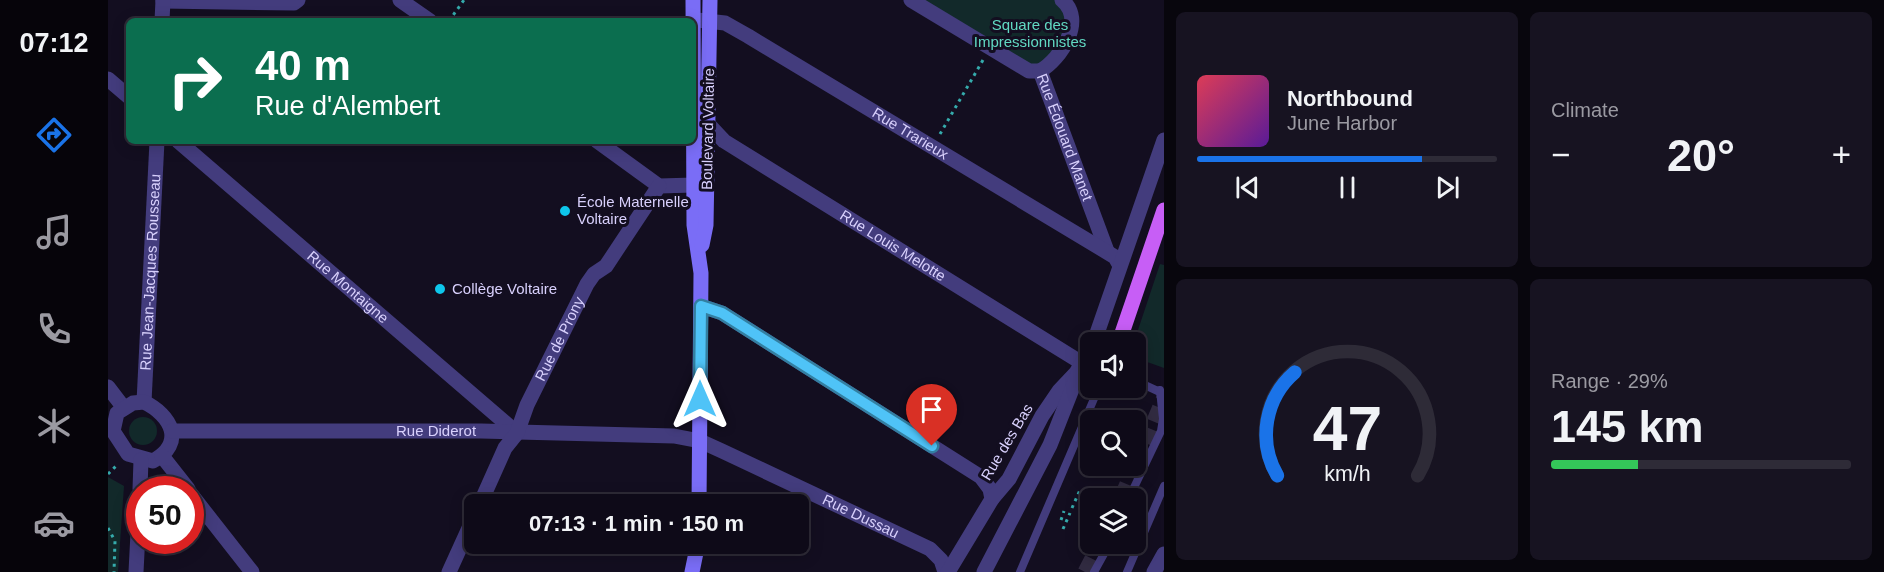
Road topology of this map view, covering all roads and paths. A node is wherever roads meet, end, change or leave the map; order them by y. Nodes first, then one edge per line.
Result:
1 (298, 0) edge
2 (400, 0) edge
3 (464, 0) edge
4 (693, 0) edge
5 (710, 0) edge
6 (910, 0) edge
7 (1062, 0) edge
8 (163, 1) edge
9 (162, 18) edge
10 (426, 18) edge
11 (451, 18) edge
12 (694, 18) edge
13 (696, 19) edge
14 (710, 20) junction
15 (990, 48) junction
16 (1040, 71) junction
17 (108, 79) edge
18 (126, 94) edge
19 (708, 124) junction
20 (1164, 140) edge
21 (157, 144) edge
22 (181, 144) edge
23 (601, 144) edge
24 (694, 144) edge
25 (932, 147) junction
26 (694, 185) junction
27 (659, 186) junction
28 (1164, 210) edge
29 (1107, 251) junction
30 (700, 257) junction
31 (1119, 264) junction
32 (701, 306) junction
33 (1097, 332) edge
34 (1122, 332) edge
35 (1080, 362) edge
36 (1080, 373) edge
37 (1080, 379) edge
38 (1146, 386) edge
39 (108, 387) edge
40 (1162, 393) edge
41 (1096, 398) edge
42 (144, 402) junction
43 (124, 408) junction
44 (110, 430) edge
45 (172, 431) junction
46 (517, 433) junction
47 (700, 441) junction
48 (162, 456) junction
49 (141, 460) junction
50 (140, 476) edge
51 (178, 476) edge
52 (1164, 486) edge
53 (1134, 488) edge
54 (1080, 490) dead end
55 (484, 494) edge
56 (699, 494) edge
57 (992, 500) junction
58 (204, 511) edge
59 (1064, 511) dead end
60 (1060, 520) dead end
61 (108, 528) edge
62 (1063, 529) dead end
63 (464, 539) edge
64 (1000, 543) junction
65 (137, 554) edge
66 (696, 554) edge
67 (1104, 554) edge
68 (1164, 554) edge
69 (114, 572) edge
70 (136, 572) edge
71 (252, 572) edge
72 (449, 572) edge
73 (692, 572) edge
74 (946, 572) edge
75 (984, 572) edge
76 (989, 572) edge
77 (1020, 572) edge
78 (1094, 572) edge
79 (1127, 572) edge
80 (1154, 572) edge

1 - 8 street
2 - 10 street
3 - 11 path
4 - 12 main road, Boulevard Voltaire
5 - 14 main road, Boulevard Voltaire
6 - 15 street
7 - 16 street, Rue Édouard Manet
8 - 9 street
13 - 14 street, Rue Trarieux
14 - 19 main road, Boulevard Voltaire
14 - 25 street, Rue Trarieux
15 - 16 street
15 - 25 path
16 - 29 street, Rue Édouard Manet
17 - 18 street
19 - 30 main road, Boulevard Voltaire
19 - 35 street, Rue Louis Melotte
20 - 31 street
21 - 42 street, Rue Jean-Jacques Rousseau
22 - 46 street, Rue Montaigne
23 - 27 street
24 - 26 main road, Boulevard Voltaire
25 - 29 street, Rue Trarieux
26 - 27 street
26 - 30 main road, Boulevard Voltaire
27 - 46 street, Rue de Prony
28 - 34 main road
29 - 31 street, Rue Trarieux
30 - 32 main road, Boulevard Voltaire
31 - 33 street
32 - 47 main road, Boulevard Voltaire
32 - 57 street
36 - 57 street, Rue des Bas
37 - 64 street, Rue des Bas
38 - 40 lane
39 - 43 street
40 - 53 lane
41 - 77 lane
42 - 43 street
42 - 45 street
43 - 44 street
44 - 49 street
45 - 46 street, Rue Diderot
45 - 48 street
46 - 47 street, Rue Diderot
46 - 55 street, Rue de Prony
47 - 56 main road, Boulevard Voltaire
47 - 74 street, Rue Dussau
48 - 49 street
48 - 51 street
49 - 50 street
52 - 79 lane
54 - 62 path
57 - 74 street, Rue des Bas
58 - 71 street
59 - 60 path
61 - 69 path
63 - 72 street
64 - 75 street, Rue des Bas
64 - 76 lane
65 - 70 street
66 - 73 main road
67 - 78 lane
68 - 80 street

